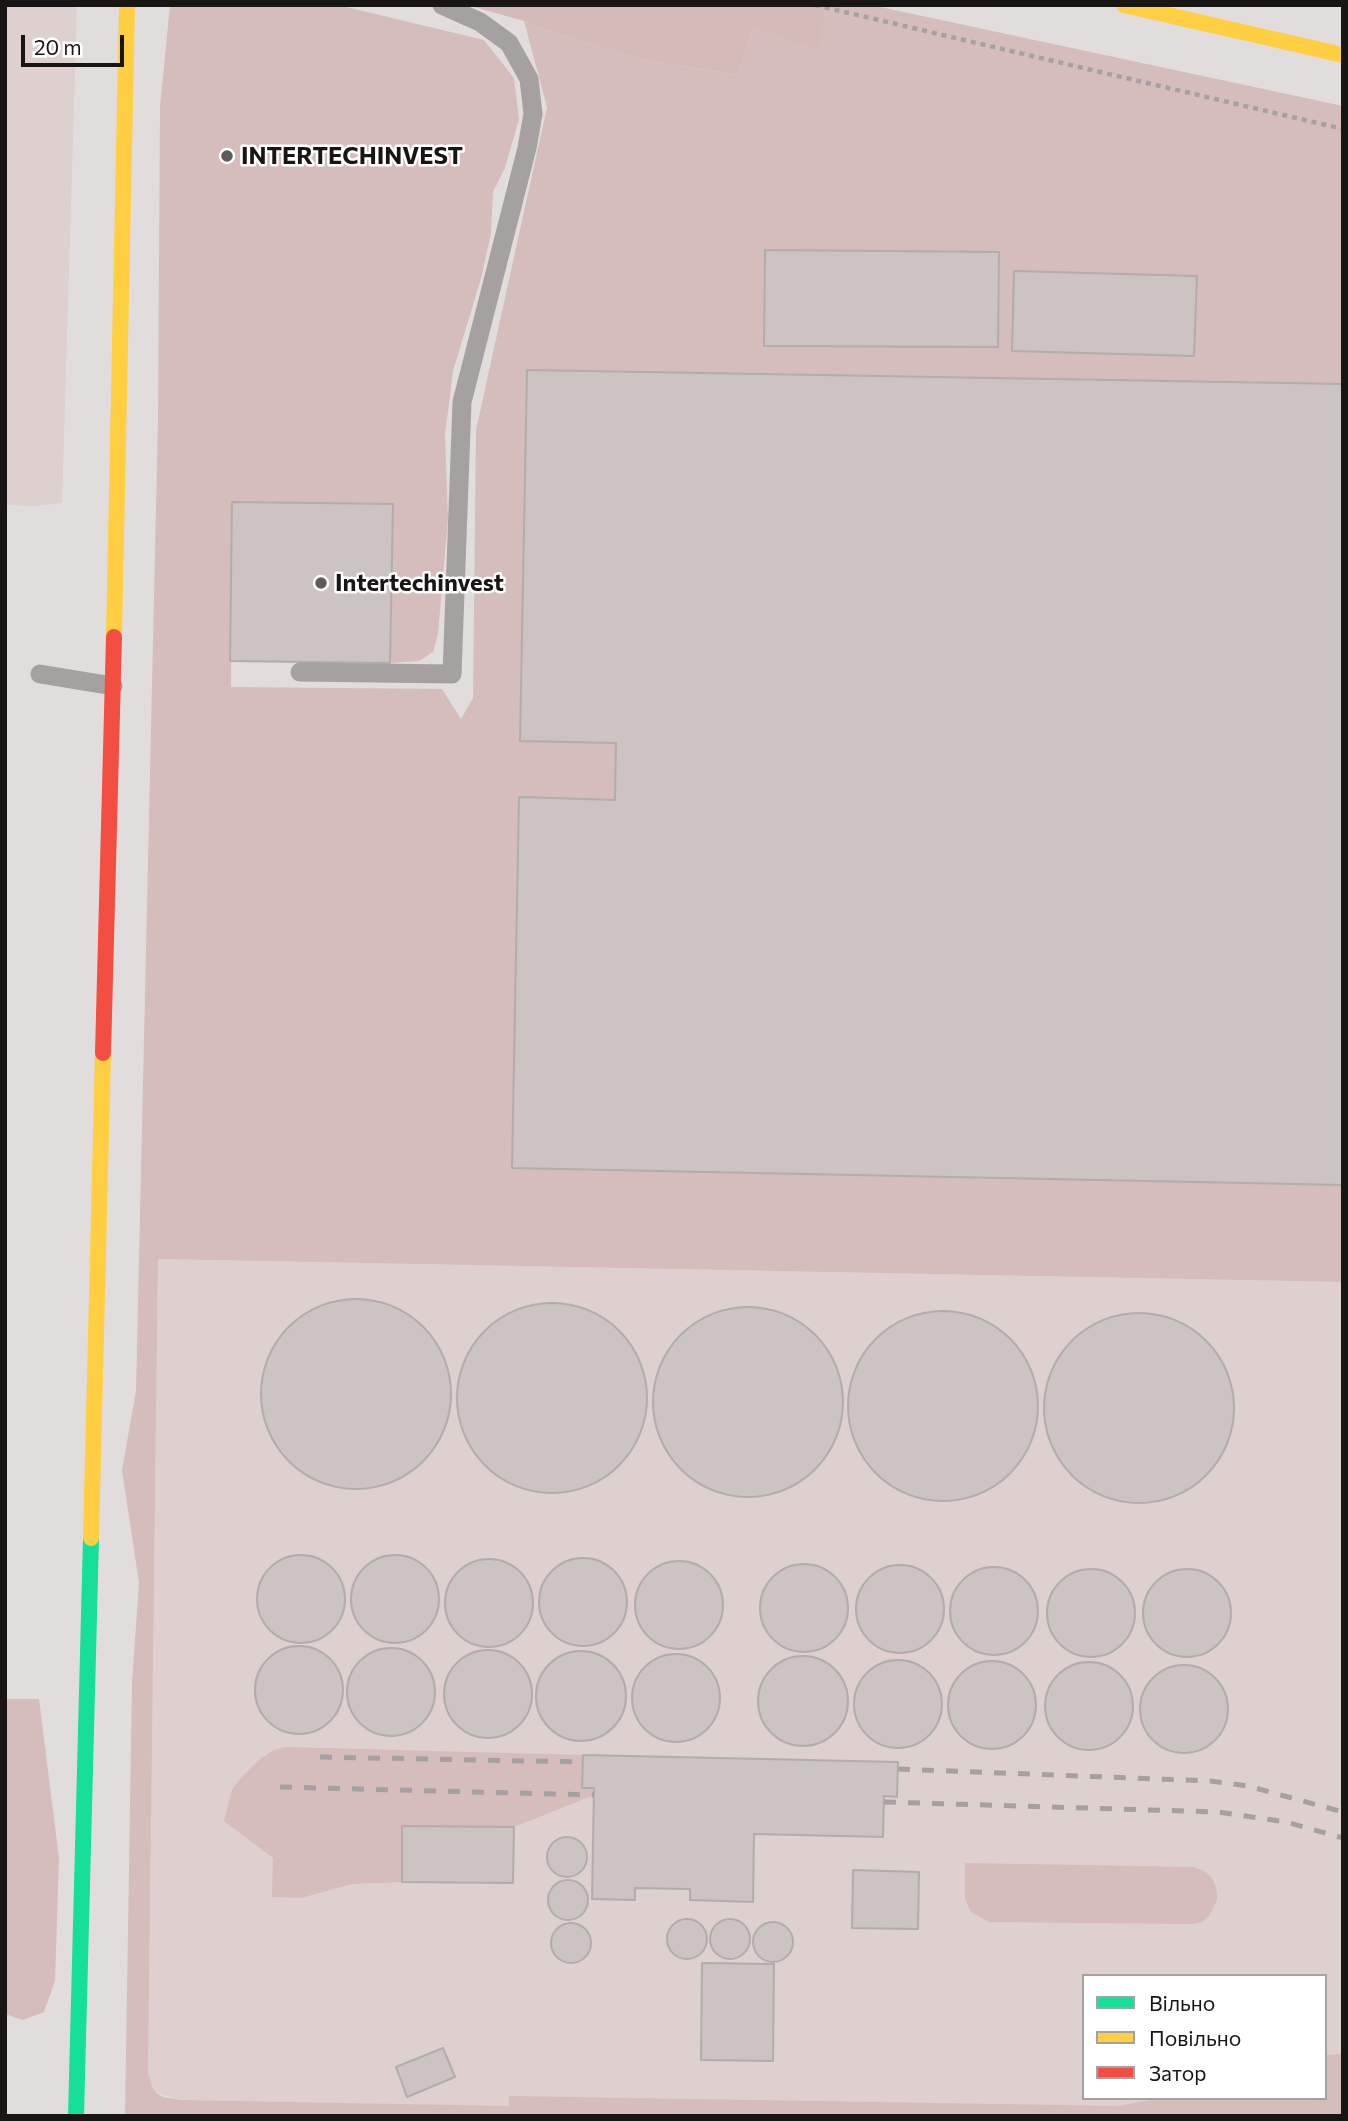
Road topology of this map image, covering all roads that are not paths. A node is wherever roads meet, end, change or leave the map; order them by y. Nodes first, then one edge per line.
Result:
1 (127, 5) edge
2 (442, 5) edge
3 (1124, 5) edge
4 (1343, 54) edge
5 (300, 672) dead end
6 (40, 674) dead end
7 (113, 686) junction
8 (76, 2116) edge

1 - 7 street
2 - 5 lane
3 - 4 street
6 - 7 lane
7 - 8 street

